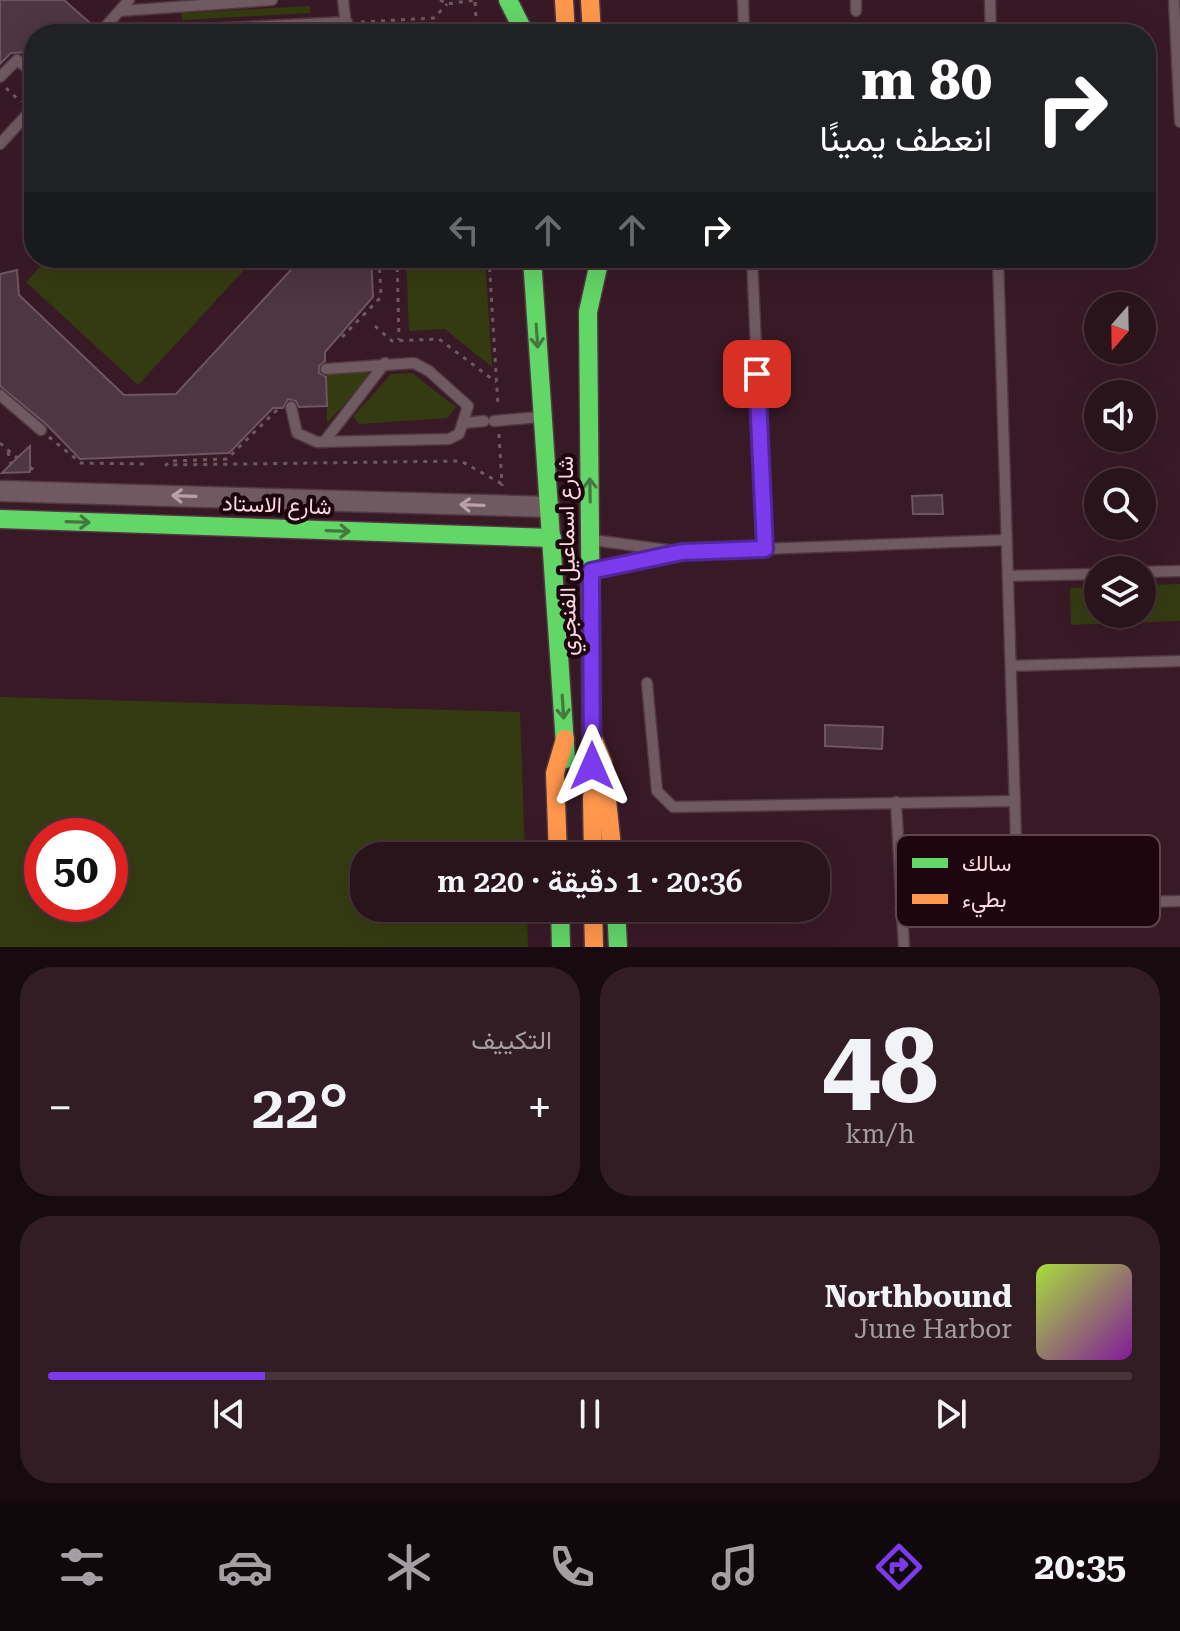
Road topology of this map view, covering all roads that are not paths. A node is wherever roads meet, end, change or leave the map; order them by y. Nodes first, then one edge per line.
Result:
1 (129, 0) edge
2 (272, 0) edge
3 (343, 0) edge
4 (508, 0) edge
5 (564, 0) edge
6 (590, 0) edge
7 (743, 0) edge
8 (990, 0) edge
9 (1174, 0) edge
10 (532, 5) dead end
11 (120, 11) junction
12 (110, 24) edge
13 (346, 24) edge
14 (521, 24) edge
15 (528, 24) edge
16 (565, 24) edge
17 (591, 24) edge
18 (744, 24) edge
19 (991, 24) edge
20 (24, 65) edge
21 (0, 77) edge
22 (24, 118) edge
23 (1180, 122) edge
24 (0, 123) edge
25 (11, 132) junction
26 (0, 144) edge
27 (533, 268) edge
28 (585, 268) edge
29 (598, 268) edge
30 (752, 268) edge
31 (998, 268) edge
32 (588, 312) junction
33 (385, 363) junction
34 (326, 369) dead end
35 (0, 395) edge
36 (291, 407) dead end
37 (542, 417) junction
38 (464, 423) junction
39 (41, 430) road end
40 (324, 442) junction
41 (0, 491) edge
42 (550, 507) junction
43 (0, 519) edge
44 (552, 538) junction
45 (591, 540) junction
46 (1006, 540) junction
47 (765, 549) junction
48 (682, 552) junction
49 (591, 571) junction
50 (1180, 571) edge
51 (1156, 572) edge
52 (1084, 574) edge
53 (1008, 576) junction
54 (1180, 661) edge
55 (1011, 666) junction
56 (647, 683) dead end
57 (592, 736) junction
58 (565, 739) junction
59 (1015, 801) junction
60 (896, 802) junction
61 (898, 835) edge
62 (1016, 835) edge
63 (557, 842) edge
64 (571, 842) edge
65 (593, 842) edge
66 (611, 842) edge
67 (1160, 901) edge
68 (1180, 901) edge
69 (568, 922) edge
70 (576, 922) edge
71 (588, 922) edge
72 (617, 922) edge
73 (902, 927) edge
74 (580, 944) edge
75 (618, 947) edge
76 (904, 947) edge

1 - 11 lane
2 - 11 lane
3 - 13 lane
4 - 14 main road
5 - 16 main road
6 - 17 main road
7 - 18 lane
8 - 19 lane
9 - 23 lane
10 - 15 main road
11 - 12 lane
20 - 21 lane
22 - 25 lane
24 - 25 lane
25 - 26 lane
27 -> 37 main road, شارع اسماعيل الفنجري
28 - 32 main road
29 - 32 main road, شارع اسماعيل الفنجري
30 - 47 lane
31 - 46 lane
45 -> 32 main road, شارع اسماعيل الفنجري
33 - 34 lane
33 - 38 lane
33 - 40 lane
35 - 39 lane
36 - 40 lane
37 - 38 lane
37 - 42 main road, شارع اسماعيل الفنجري
38 - 40 lane
42 -> 41 street, شارع الاستاد
42 - 44 main road, شارع اسماعيل الفنجري
43 -> 44 main road, شارع الاستاد
44 -> 58 main road, شارع اسماعيل الفنجري
45 - 48 lane
45 - 49 main road, شارع اسماعيل الفنجري
46 - 47 lane
46 - 53 lane
47 - 48 lane
48 - 49 lane
49 - 57 main road, شارع اسماعيل الفنجري
50 - 51 lane
52 - 53 lane
53 - 55 lane
54 - 55 lane
55 - 59 lane
56 - 60 lane
57 - 65 main road, شارع اسماعيل الفنجري
57 - 66 main road
58 - 63 main road
58 - 64 main road, شارع اسماعيل الفنجري
59 - 60 lane
59 - 62 lane
60 - 61 lane
67 - 68 lane
69 - 74 main road
70 - 74 main road
71 - 74 main road
72 - 75 main road
73 - 76 lane

